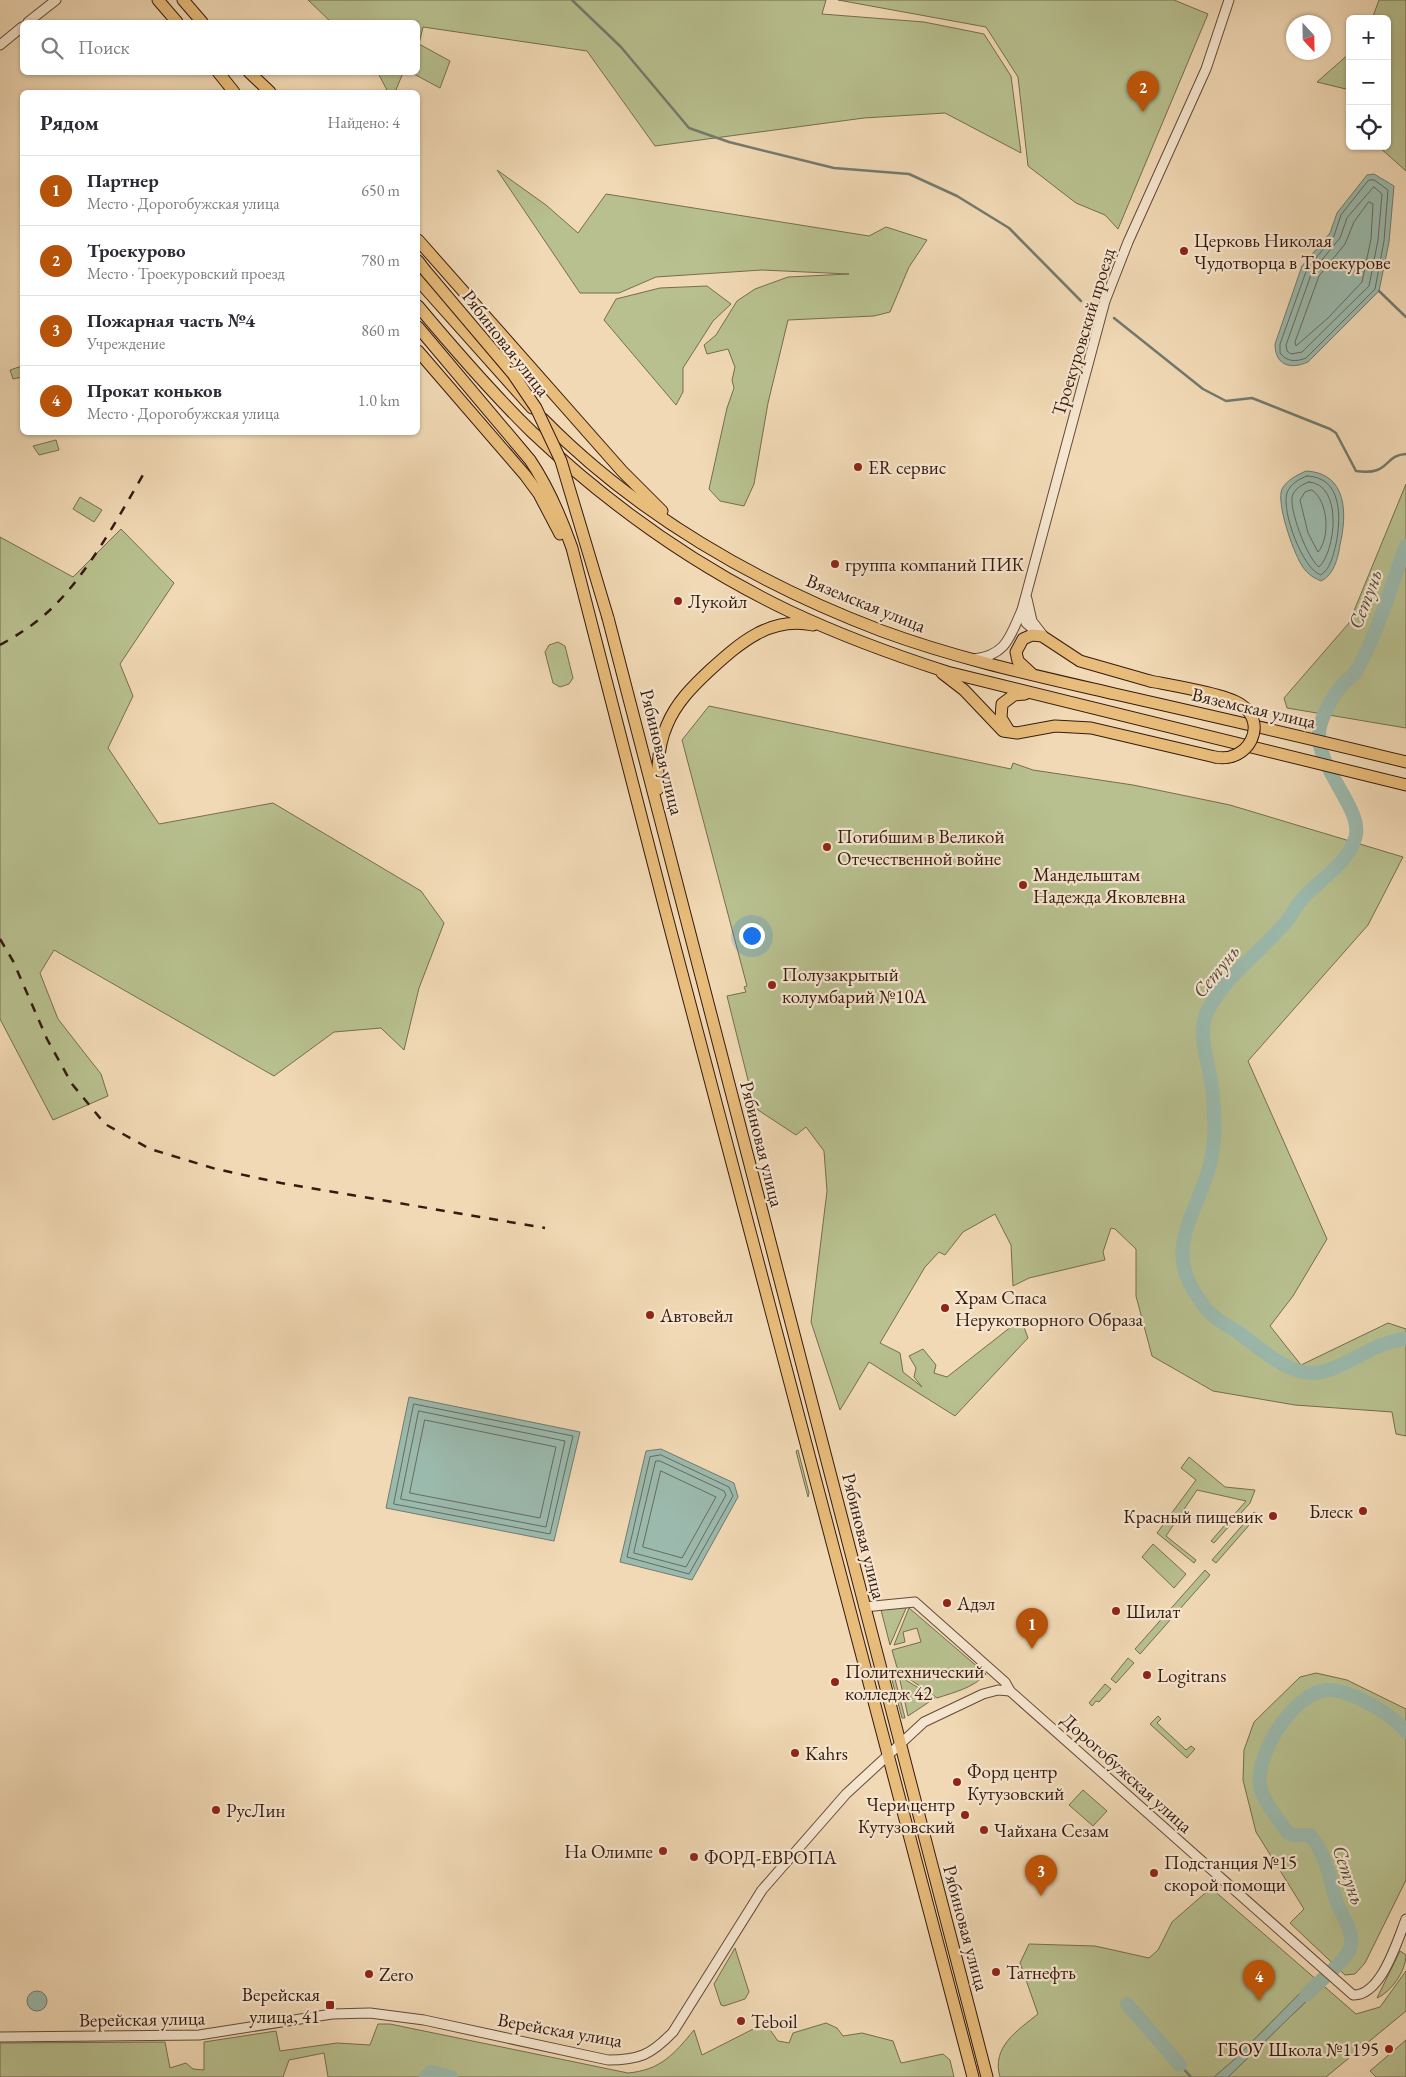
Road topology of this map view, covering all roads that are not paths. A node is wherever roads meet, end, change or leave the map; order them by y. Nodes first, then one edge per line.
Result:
1 (56, 0) edge
2 (158, 0) edge
3 (183, 0) edge
4 (1229, 0) edge
5 (31, 20) edge
6 (174, 20) edge
7 (200, 20) edge
8 (20, 29) edge
9 (0, 45) edge
10 (220, 75) edge
11 (245, 75) edge
12 (252, 75) edge
13 (232, 90) edge
14 (256, 90) edge
15 (268, 90) edge
16 (420, 242) edge
17 (421, 265) edge
18 (420, 282) edge
19 (420, 308) edge
20 (420, 329) edge
21 (420, 353) edge
22 (679, 528) junction
23 (578, 576) junction
24 (1026, 594) junction
25 (1022, 610) junction
26 (832, 628) junction
27 (1040, 636) junction
28 (1017, 639) junction
29 (1002, 648) junction
30 (1016, 652) junction
31 (971, 659) junction
32 (932, 667) junction
33 (1035, 675) junction
34 (1030, 694) junction
35 (1011, 732) junction
36 (1406, 762) edge
37 (1404, 784) edge
38 (659, 814) junction
39 (864, 1607) junction
40 (1010, 1691) junction
41 (899, 1744) junction
42 (889, 1753) junction
43 (1406, 1919) edge
44 (0, 2037) edge
45 (974, 2077) edge
46 (987, 2077) edge

1 - 5 street
2 - 6 main road
3 - 7 main road
4 - 24 street, Троекуровский проезд
8 - 9 street
10 - 13 main road
11 - 14 main road
12 - 15 main road
16 - 22 main road
17 - 38 main road, Рябиновая улица, bridge
18 - 22 main road, Вяземская улица
19 - 26 main road, Вяземская улица
20 - 23 main road, Рябиновая улица
21 - 23 main road
22 - 31 main road, Вяземская улица
23 - 42 main road, Рябиновая улица
24 - 25 street, Троекуровский проезд
24 - 27 street
25 - 27 street
25 - 28 street
25 - 29 street, Троекуровский проезд
26 - 32 main road, Вяземская улица
26 - 38 main road
27 - 28 street
27 - 30 main road
27 - 35 main road, bridge
28 - 29 street
28 - 30 street
29 - 31 street
30 - 33 main road
31 - 33 main road, Вяземская улица
32 - 34 main road, Вяземская улица
32 - 35 main road
33 - 36 main road, Вяземская улица
34 - 35 main road
34 - 37 main road, Вяземская улица
38 - 39 main road, Рябиновая улица
39 - 40 street, Дорогобужская улица
39 - 41 main road, Рябиновая улица
40 - 41 street, Верейская улица
40 - 43 street, Дорогобужская улица
41 - 42 street, Верейская улица
41 - 46 main road, Рябиновая улица
42 - 44 street, Верейская улица
42 - 45 main road, Рябиновая улица

